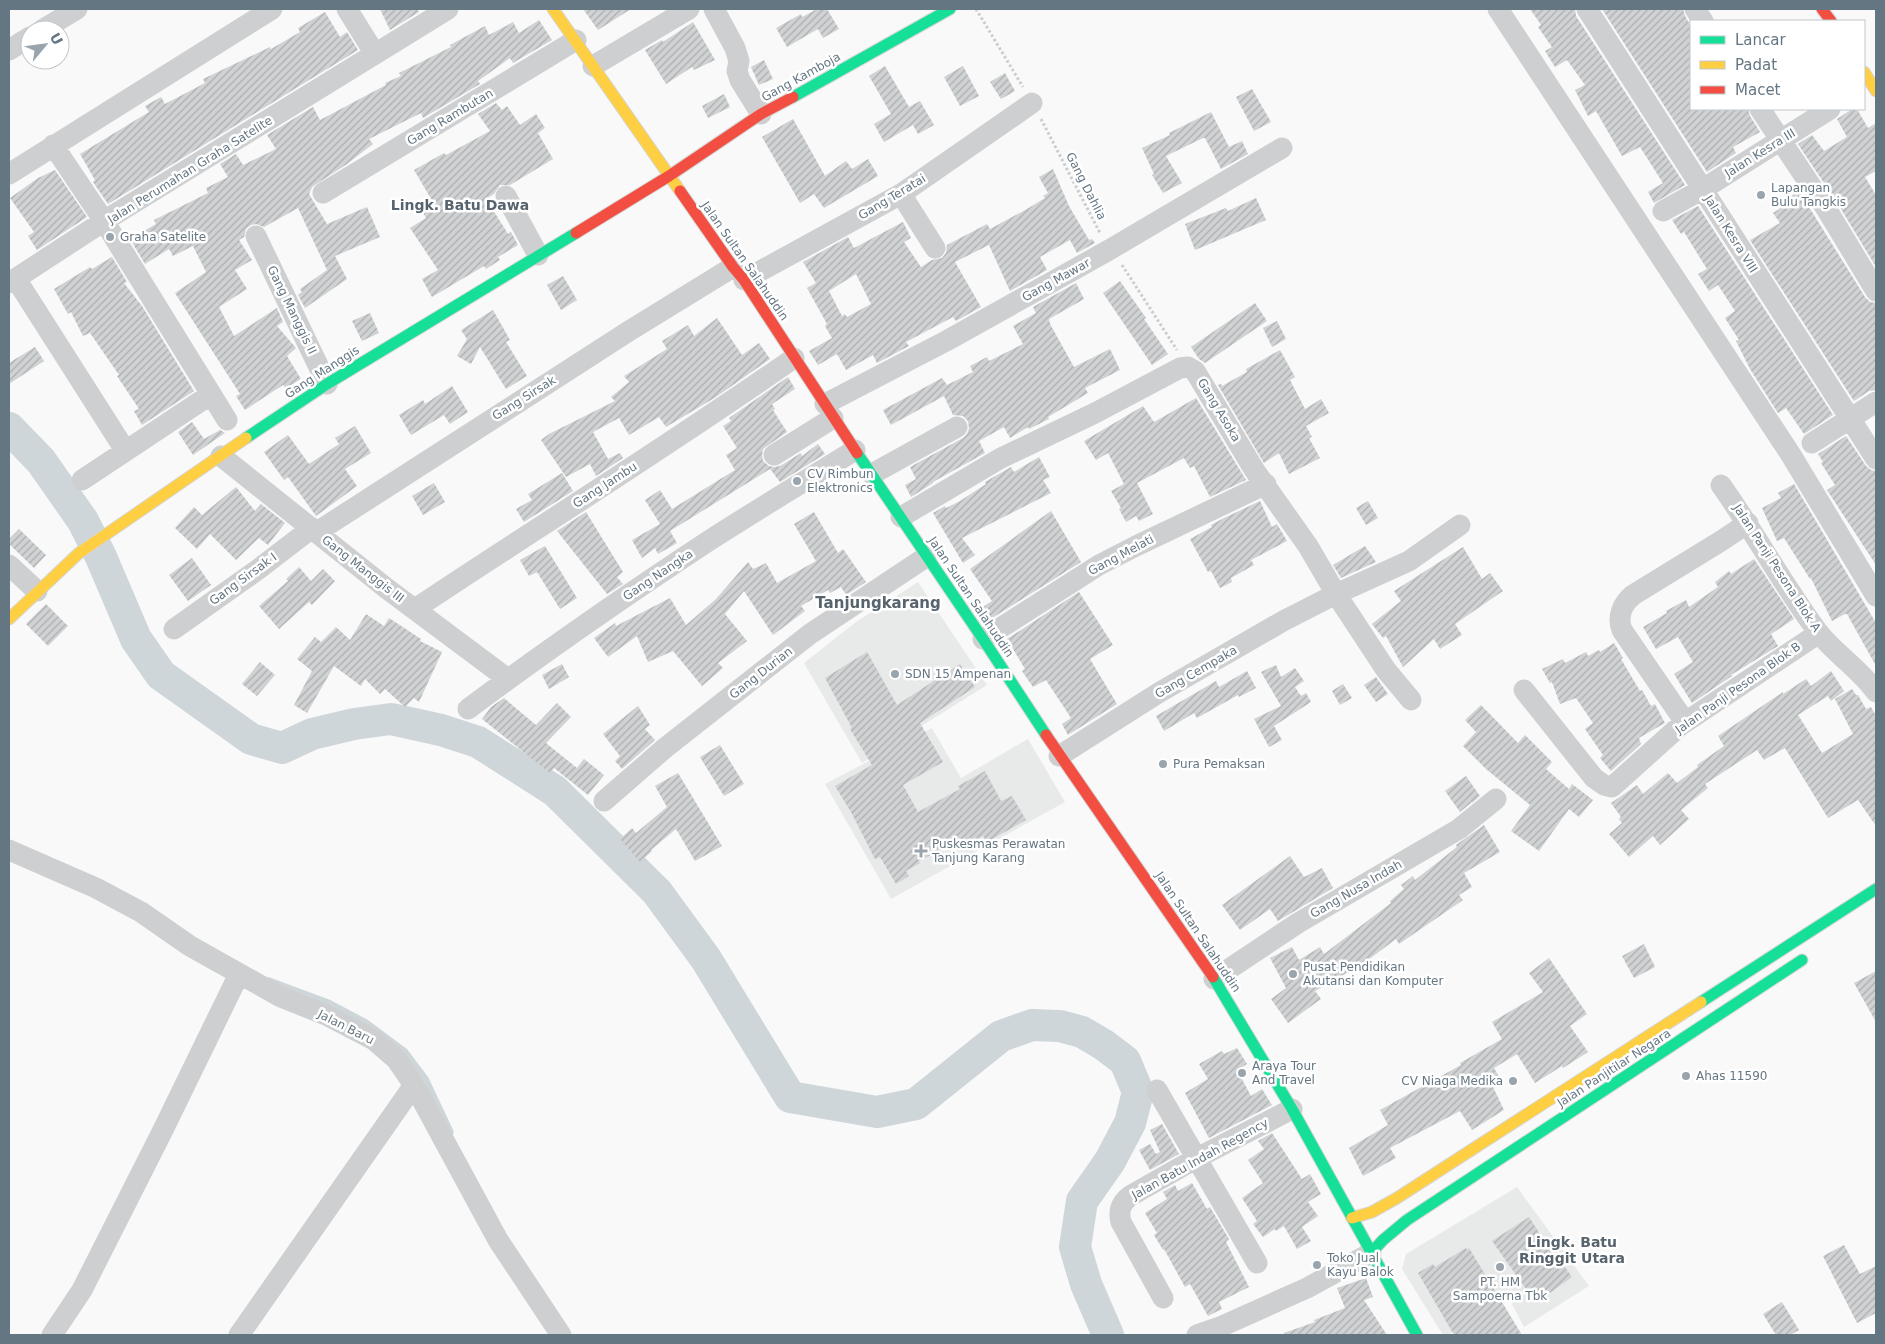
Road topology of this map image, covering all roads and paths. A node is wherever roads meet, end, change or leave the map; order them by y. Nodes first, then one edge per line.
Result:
1 (78, 9) edge
2 (272, 9) edge
3 (347, 9) edge
4 (448, 9) edge
5 (553, 9) edge
6 (689, 9) edge
7 (714, 9) edge
8 (950, 9) edge
9 (976, 9) edge
10 (1498, 9) edge
11 (1587, 9) edge
12 (1695, 9) edge
13 (1822, 9) edge
14 (59, 20) edge
15 (1702, 20) edge
16 (1830, 20) edge
17 (576, 40) junction
18 (20, 43) edge
19 (9, 50) edge
20 (375, 54) junction
21 (593, 66) junction
22 (1032, 103) junction
23 (1761, 110) edge
24 (1828, 110) edge
25 (761, 114) junction
26 (1780, 140) junction
27 (53, 145) junction
28 (1282, 148) dead end
29 (9, 174) edge
30 (669, 176) junction
31 (1703, 190) junction
32 (323, 193) dead end
33 (901, 194) junction
34 (506, 196) dead end
35 (1663, 211) dead end
36 (104, 222) junction
37 (256, 236) dead end
38 (935, 248) dead end
39 (1109, 250) junction
40 (538, 255) junction
41 (739, 273) junction
42 (13, 281) edge
43 (1876, 291) edge
44 (794, 358) junction
45 (1188, 367) junction
46 (327, 384) junction
47 (210, 395) junction
48 (1876, 402) edge
49 (829, 411) junction
50 (1850, 418) junction
51 (227, 420) dead end
52 (957, 427) dead end
53 (1812, 443) dead end
54 (125, 450) junction
55 (855, 450) junction
56 (774, 455) dead end
57 (221, 456) junction
58 (1876, 459) edge
59 (872, 474) junction
60 (82, 480) dead end
61 (1266, 484) junction
62 (1721, 485) dead end
63 (901, 517) junction
64 (1748, 523) junction
65 (1460, 525) dead end
66 (314, 530) junction
67 (926, 557) junction
68 (9, 565) edge
69 (37, 591) junction
70 (1336, 594) junction
71 (1876, 596) edge
72 (415, 609) junction
73 (9, 619) edge
74 (174, 629) dead end
75 (1819, 633) junction
76 (983, 639) junction
77 (508, 679) junction
78 (1524, 690) dead end
79 (1876, 692) edge
80 (1411, 700) dead end
81 (468, 710) dead end
82 (1685, 722) junction
83 (1059, 756) junction
84 (1496, 798) dead end
85 (604, 801) dead end
86 (9, 850) edge
87 (1876, 889) edge
88 (1811, 954) dead end
89 (239, 974) junction
90 (1214, 979) junction
91 (414, 1084) junction
92 (1157, 1090) dead end
93 (1292, 1109) junction
94 (1197, 1158) junction
95 (1352, 1218) junction
96 (1367, 1246) junction
97 (1257, 1263) dead end
98 (1163, 1298) dead end
99 (52, 1335) edge
100 (239, 1335) edge
101 (561, 1335) edge
102 (1197, 1335) edge
103 (1417, 1335) edge

1 - 14 street
2 - 27 street
3 - 20 street
4 - 20 street, Jalan Perumahan Graha Satelite
5 - 17 main road, Jalan Sultan Salahuddin
6 - 21 street
7 - 25 street
8 - 25 main road, Gang Kamboja
9 - 22 path, Gang Dahlia
10 - 71 street
11 - 31 street, Jalan Kesra VIII
12 - 15 street
13 - 16 main road
17 - 21 main road, Jalan Sultan Salahuddin
17 - 32 street, Gang Rambutan
18 - 19 street
20 - 36 street, Jalan Perumahan Graha Satelite
21 - 30 main road, Jalan Sultan Salahuddin
22 - 33 street, Gang Teratai
22 - 39 path, Gang Dahlia
23 - 26 street
24 - 26 street, Jalan Kesra III
25 - 30 main road, Gang Kamboja
26 - 31 street, Jalan Kesra III
26 - 43 street
27 - 29 street
27 - 36 street
28 - 39 street, Gang Mawar
30 - 40 main road, Gang Manggis
30 - 41 main road, Jalan Sultan Salahuddin
31 - 35 street, Jalan Kesra III
31 - 50 street, Jalan Kesra VIII
33 - 38 street
33 - 41 street, Gang Teratai
34 - 40 street
36 - 42 street
36 - 47 street, Jalan Perumahan Graha Satelite
37 - 46 street, Gang Manggis II
39 - 45 path, Gang Dahlia
39 - 49 street, Gang Mawar
40 - 46 main road, Gang Manggis
41 - 44 main road, Jalan Sultan Salahuddin
41 - 66 street, Gang Sirsak
42 - 54 street
44 - 49 main road, Jalan Sultan Salahuddin
44 - 72 street, Gang Jambu
45 - 61 street, Gang Asoka
45 - 63 street, Gang Asoka
46 - 57 main road, Gang Manggis
47 - 51 street, Jalan Perumahan Graha Satelite
47 - 54 street
48 - 50 street
49 - 55 main road, Jalan Sultan Salahuddin
49 - 56 street, Gang Mawar
50 - 53 street
50 - 58 street, Jalan Kesra VIII
52 - 59 street
54 - 60 street
55 - 59 main road, Jalan Sultan Salahuddin
55 - 77 street, Gang Nangka
57 - 66 street, Gang Manggis III
57 - 69 main road, Gang Manggis
59 - 63 main road, Jalan Sultan Salahuddin
61 - 70 street, Gang Asoka
61 - 76 street, Gang Melati
62 - 64 street, Jalan Panji Pesona Blok A
63 - 67 main road, Jalan Sultan Salahuddin
64 - 75 street, Jalan Panji Pesona Blok A
64 - 82 street
65 - 70 street, Gang Cempaka
66 - 72 street, Gang Manggis III
66 - 74 street, Gang Sirsak I
67 - 76 main road, Jalan Sultan Salahuddin
67 - 85 street, Gang Durian
68 - 69 street
69 - 73 main road, Gang Manggis
70 - 80 street, Gang Asoka
70 - 83 street, Gang Cempaka
72 - 77 street, Gang Manggis III
75 - 79 street, Jalan Panji Pesona Blok A
75 - 82 street, Jalan Panji Pesona Blok B
76 - 83 main road, Jalan Sultan Salahuddin
77 - 81 street, Gang Nangka
78 - 82 street, Jalan Panji Pesona Blok B
83 - 90 main road, Jalan Sultan Salahuddin
84 - 90 street, Gang Nusa Indah
86 - 89 street, Jalan Baru
87 - 95 main road
88 - 96 main road, Jalan Panjitilar Negara
89 - 91 street, Jalan Baru
89 - 99 street
90 - 93 main road, Jalan Sultan Salahuddin
91 - 100 street
91 - 101 street, Jalan Baru
92 - 94 street
93 - 94 street, Jalan Batu Indah Regency
93 - 95 main road, Jalan Sultan Salahuddin
94 - 97 street
94 - 98 street, Jalan Batu Indah Regency
95 - 96 main road, Jalan Sultan Salahuddin
96 - 102 street
96 - 103 main road, Jalan Sultan Salahuddin

